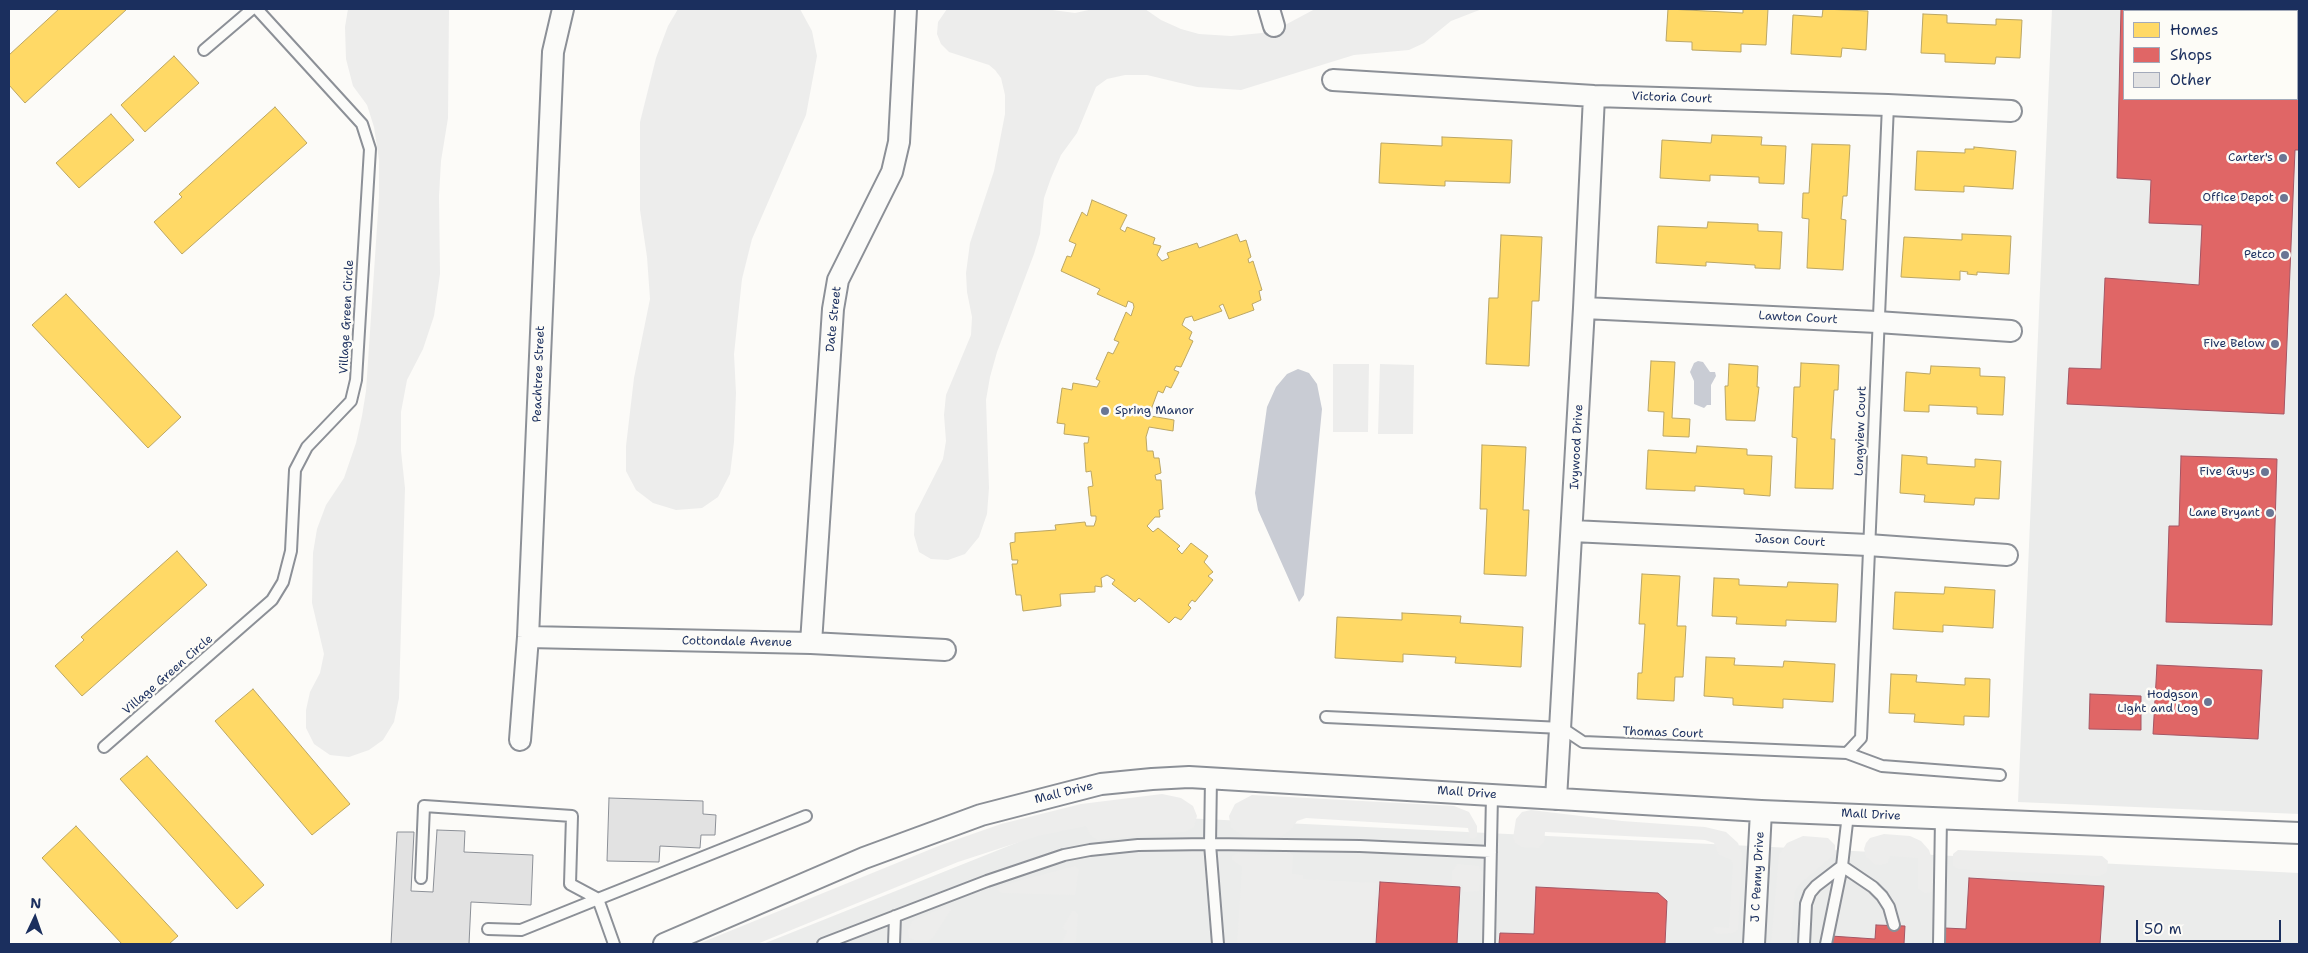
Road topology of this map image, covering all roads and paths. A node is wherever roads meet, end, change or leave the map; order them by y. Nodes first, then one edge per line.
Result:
1 (252, 9) edge
2 (258, 9) edge
3 (563, 9) edge
4 (906, 9) edge
5 (204, 50) dead end
6 (1333, 80) dead end
7 (1594, 96) junction
8 (1888, 105) junction
9 (2011, 112) dead end
10 (1584, 308) junction
11 (1877, 322) junction
12 (2011, 332) dead end
13 (1572, 531) junction
14 (1868, 545) junction
15 (2007, 556) dead end
16 (528, 637) junction
17 (812, 643) junction
18 (945, 650) dead end
19 (1326, 717) dead end
20 (1562, 728) junction
21 (520, 740) dead end
22 (104, 747) dead end
23 (1847, 753) junction
24 (2000, 775) dead end
25 (1211, 778) junction
26 (1492, 795) junction
27 (1556, 799) junction
28 (1761, 811) junction
29 (1848, 814) junction
30 (806, 816) dead end
31 (1941, 818) junction
32 (2299, 833) edge
33 (1210, 844) junction
34 (1491, 852) junction
35 (1842, 866) junction
36 (421, 878) dead end
37 (598, 899) junction
38 (895, 916) junction
39 (1894, 926) dead end
40 (488, 929) dead end
41 (614, 944) edge
42 (664, 944) edge
43 (824, 944) edge
44 (894, 944) edge
45 (1218, 944) edge
46 (1489, 944) edge
47 (1754, 944) edge
48 (1804, 944) edge
49 (1826, 944) edge
50 (1940, 944) edge

1 - 5 lane
2 - 22 lane, Village Green Circle
3 - 16 street, Peachtree Street
4 - 17 street, Date Street
6 - 7 street, Victoria Court
7 - 8 street, Victoria Court
7 - 10 street, Ivywood Drive
8 - 9 street, Victoria Court
8 - 11 lane, Longview Court
10 - 11 street, Lawton Court
10 - 13 street, Ivywood Drive
11 - 12 street, Lawton Court
11 - 14 lane, Longview Court
13 - 14 street, Jason Court
13 - 20 street, Ivywood Drive
14 - 15 street, Jason Court
14 - 23 lane, Longview Court
16 - 17 street, Cottondale Avenue
16 - 21 street, Peachtree Street
17 - 18 street, Cottondale Avenue
19 - 20 lane
20 - 23 lane, Thomas Court
20 - 27 street, Ivywood Drive
23 - 24 lane, Thomas Court
25 - 26 street, Mall Drive
25 - 33 lane
25 - 42 street, Mall Drive
26 - 27 street, Mall Drive
26 - 34 lane
27 - 28 street, Mall Drive
28 - 29 street, Mall Drive
28 - 47 street, J C Penny Drive
29 - 31 street, Mall Drive
29 - 35 lane
30 - 37 lane
31 - 32 street, Mall Drive
31 - 50 lane
33 - 34 lane
33 - 38 lane
33 - 45 lane
34 - 46 lane
35 - 39 lane
35 - 48 lane
35 - 49 lane
36 - 37 lane
37 - 40 lane
37 - 41 lane
38 - 43 lane
38 - 44 lane

